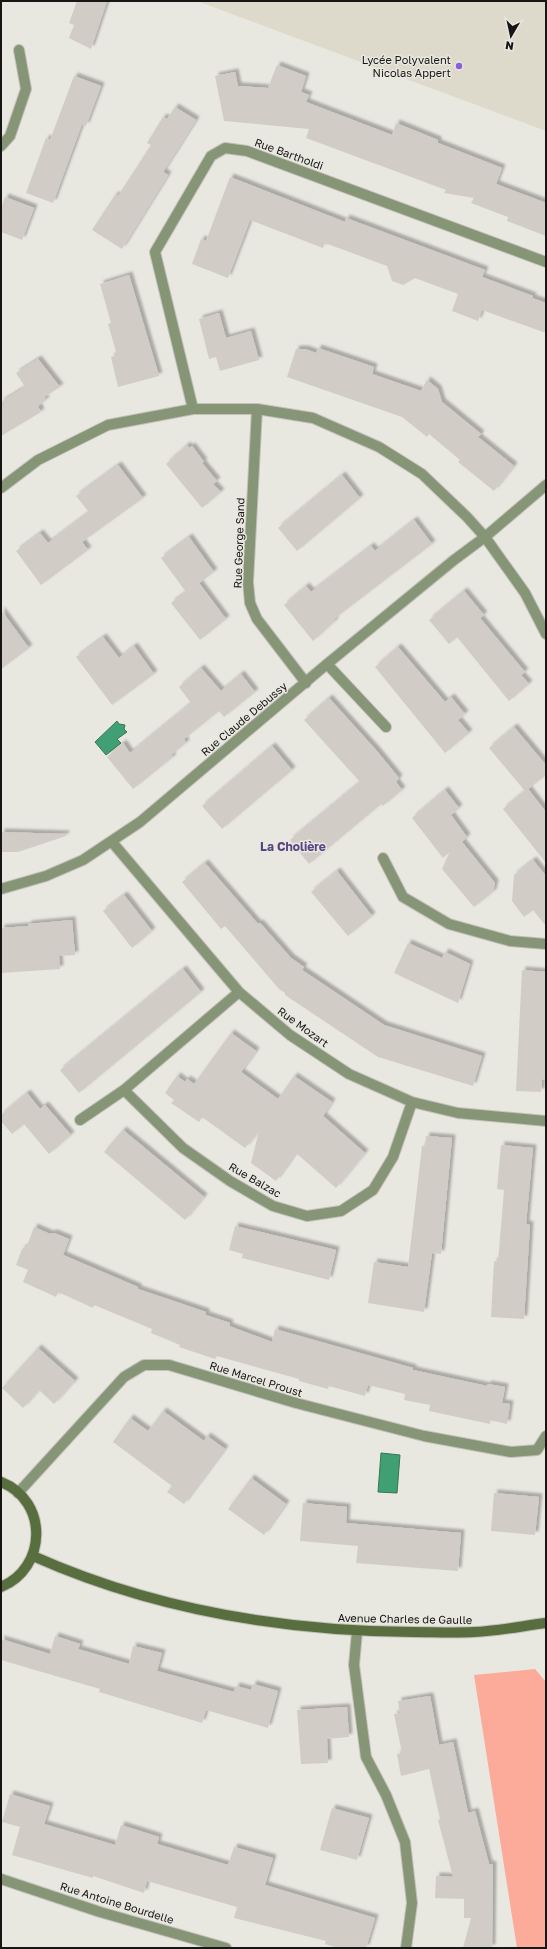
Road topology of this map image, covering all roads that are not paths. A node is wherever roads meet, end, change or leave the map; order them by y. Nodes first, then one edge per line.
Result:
1 (19, 50) dead end
2 (1, 146) edge
3 (546, 262) edge
4 (193, 409) junction
5 (257, 409) junction
6 (546, 485) edge
7 (1, 488) edge
8 (485, 537) junction
9 (546, 634) edge
10 (327, 664) junction
11 (306, 683) junction
12 (386, 727) dead end
13 (112, 842) junction
14 (383, 858) dead end
15 (1, 889) edge
16 (546, 944) edge
17 (239, 992) junction
18 (124, 1090) junction
19 (412, 1102) junction
20 (80, 1120) dead end
21 (546, 1121) edge
22 (546, 1436) edge
23 (1, 1482) edge
24 (18, 1493) junction
25 (33, 1556) junction
26 (1, 1587) edge
27 (546, 1623) edge
28 (357, 1632) junction
29 (1, 1879) edge
30 (226, 1948) edge
31 (406, 1948) edge

1 - 2 street
3 - 4 street, Rue Bartholdi
4 - 5 street
4 - 7 street
5 - 8 street
5 - 11 street, Rue George Sand
6 - 8 street, Rue Claude Debussy
8 - 9 street
8 - 10 street, Rue Claude Debussy
10 - 11 street, Rue Claude Debussy
10 - 12 street
11 - 13 street, Rue Claude Debussy
13 - 15 street, Rue Claude Debussy
13 - 17 street, Rue Mozart
14 - 16 street
17 - 18 street
17 - 19 street, Rue Mozart
18 - 19 street, Rue Balzac
18 - 20 street
19 - 21 street, Rue Mozart
22 - 24 street, Rue Marcel Proust
23 - 24 street
24 - 25 street
25 - 26 street
25 - 28 street, Avenue Charles de Gaulle
27 - 28 street, Avenue Charles de Gaulle
28 - 31 street
29 - 30 street, Rue Antoine Bourdelle

